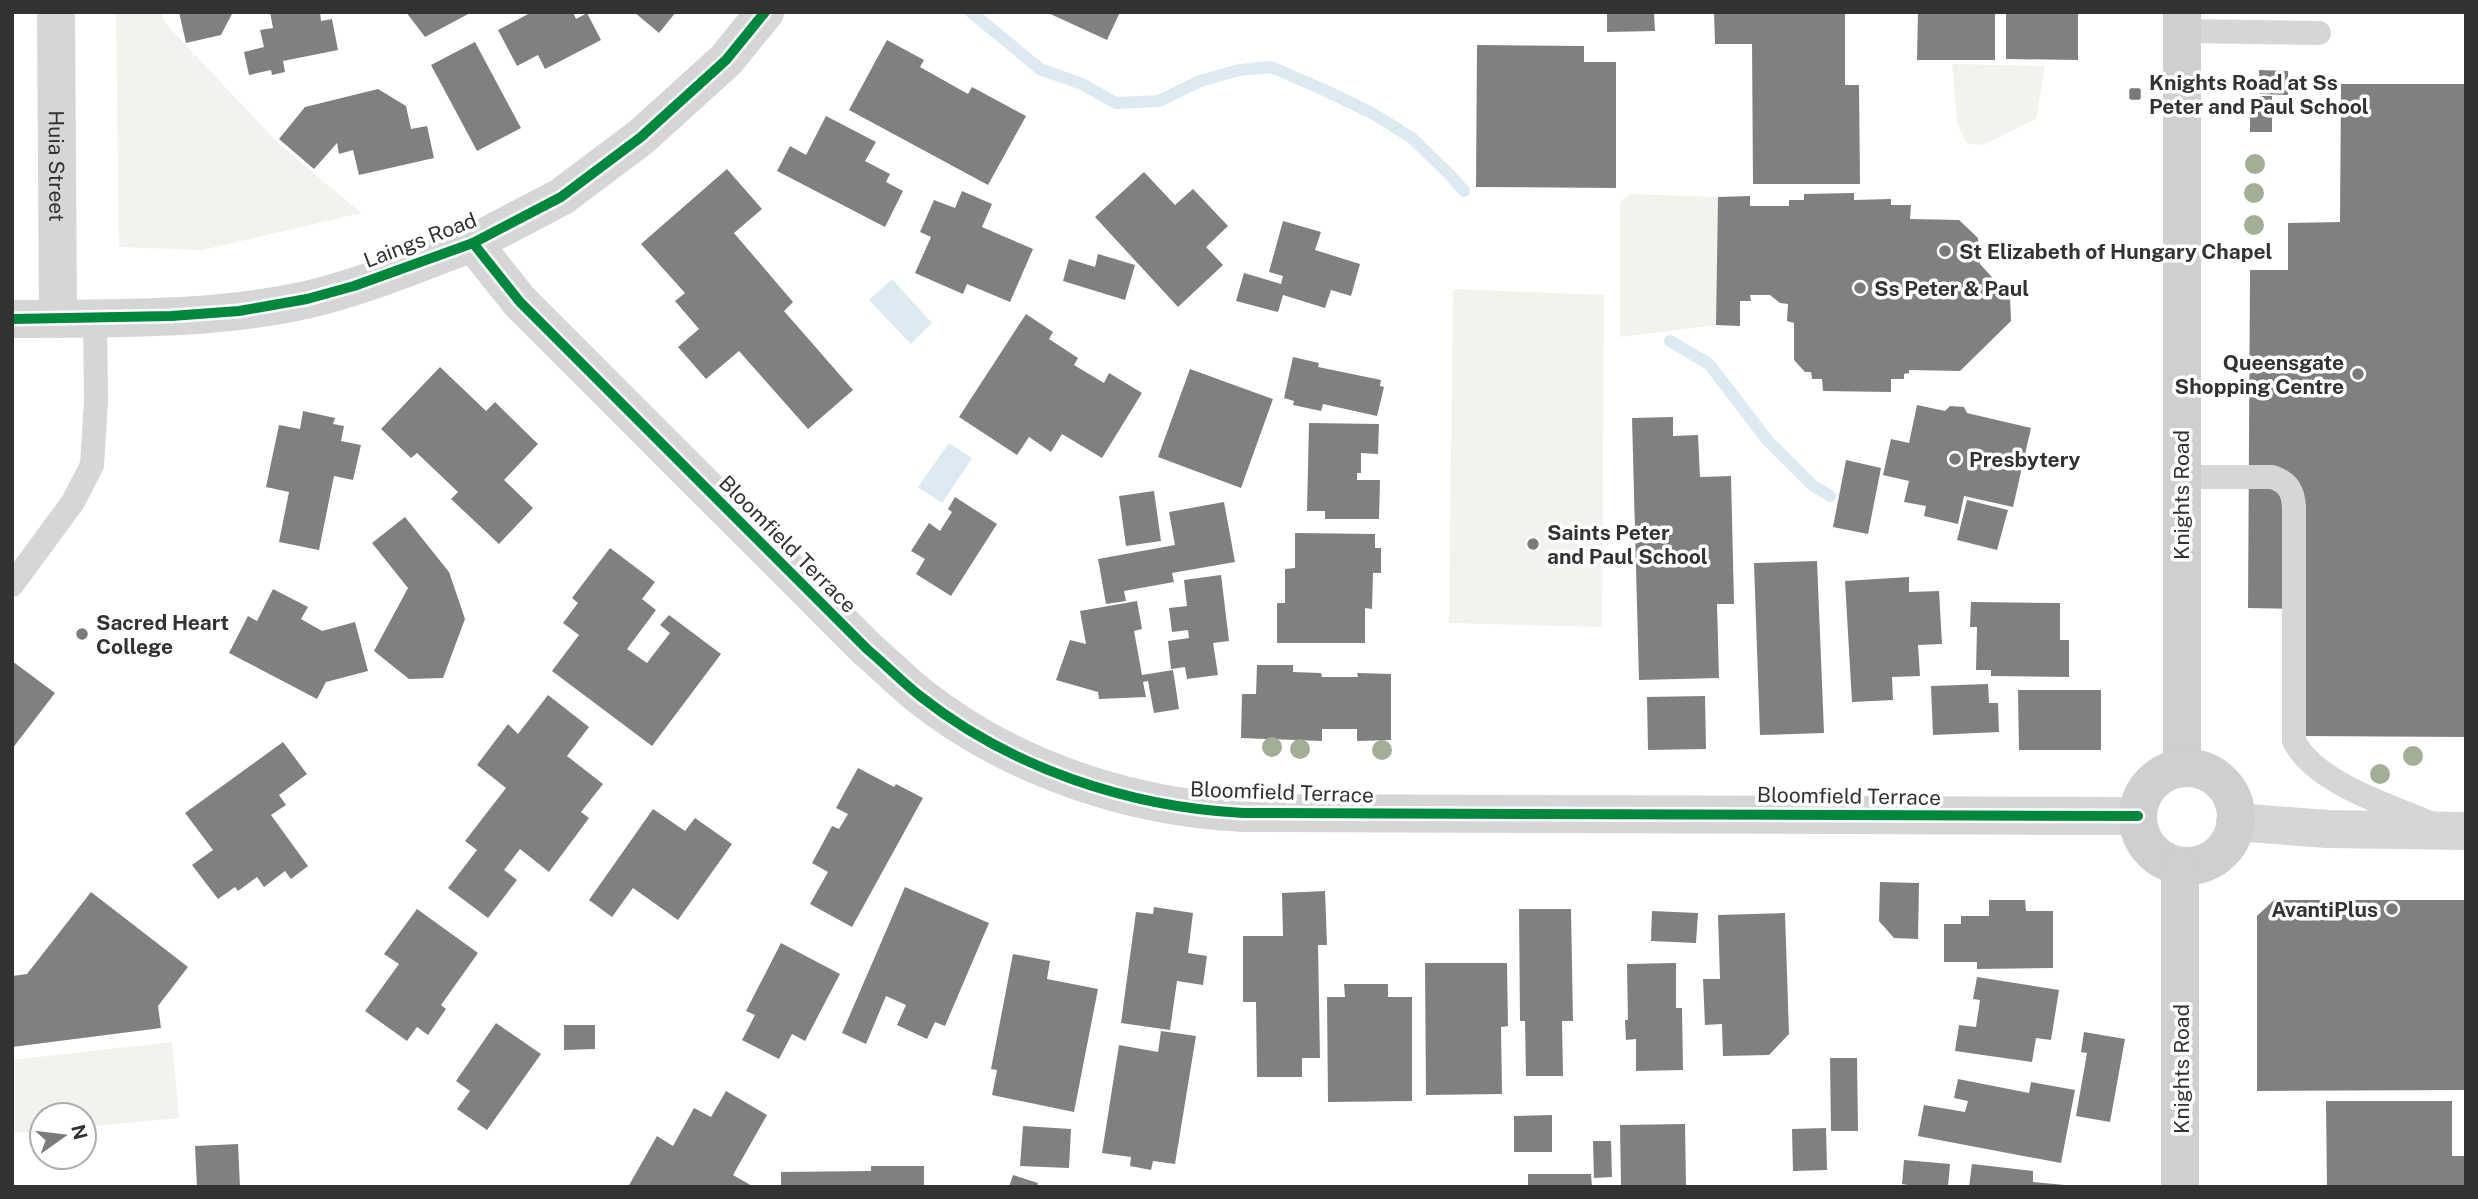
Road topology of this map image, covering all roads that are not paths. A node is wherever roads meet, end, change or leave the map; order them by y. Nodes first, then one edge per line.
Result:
1 (56, 12) edge
2 (765, 12) edge
3 (2181, 22) edge
4 (2298, 22) edge
5 (2319, 33) dead end
6 (473, 243) junction
7 (95, 318) junction
8 (12, 319) edge
9 (58, 319) junction
10 (2181, 477) junction
11 (12, 585) edge
12 (2182, 768) junction
13 (2138, 816) junction
14 (2235, 822) junction
15 (2456, 831) edge
16 (2180, 866) junction
17 (2180, 1187) edge

1 - 9 street, Huia Street
2 - 6 street, Laings Road
3 - 4 lane
3 - 10 main road, Knights Road
4 - 5 lane
6 - 7 street, Laings Road
6 - 13 street, Bloomfield Terrace
7 - 9 street, Laings Road
7 - 11 lane
8 - 9 street, Laings Road
10 - 12 main road, Knights Road
10 - 15 lane
12 - 13 main road
12 - 14 main road
13 - 16 main road
14 - 15 street
14 - 16 main road
16 - 17 main road, Knights Road

